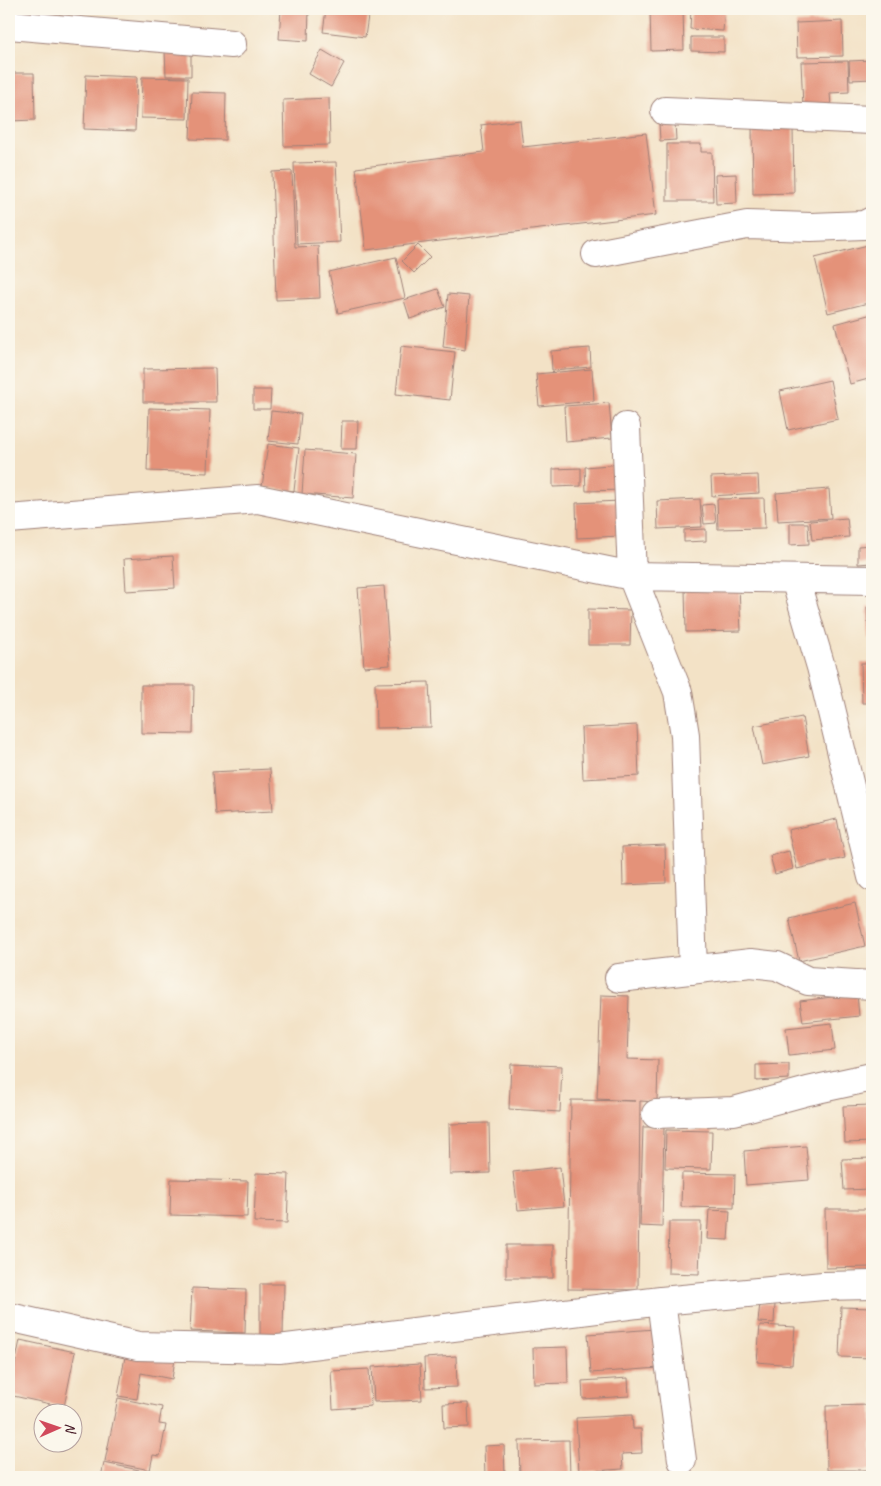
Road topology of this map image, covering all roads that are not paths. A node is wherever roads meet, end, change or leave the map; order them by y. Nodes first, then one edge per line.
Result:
1 (9, 25) edge
2 (232, 44) dead end
3 (665, 111) dead end
4 (872, 120) edge
5 (872, 221) edge
6 (596, 254) dead end
7 (626, 426) dead end
8 (9, 519) edge
9 (632, 576) junction
10 (795, 579) junction
11 (872, 580) edge
12 (872, 877) edge
13 (693, 970) junction
14 (619, 978) dead end
15 (872, 985) edge
16 (872, 1077) edge
17 (656, 1114) dead end
18 (872, 1285) edge
19 (661, 1301) junction
20 (9, 1317) edge
21 (682, 1460) dead end

1 - 2 street
3 - 4 street
5 - 6 street
7 - 9 street
8 - 9 street
9 - 10 street
9 - 13 street
10 - 11 street
10 - 12 street
13 - 14 street
13 - 15 street
16 - 17 street
18 - 19 street
19 - 20 street
19 - 21 street

